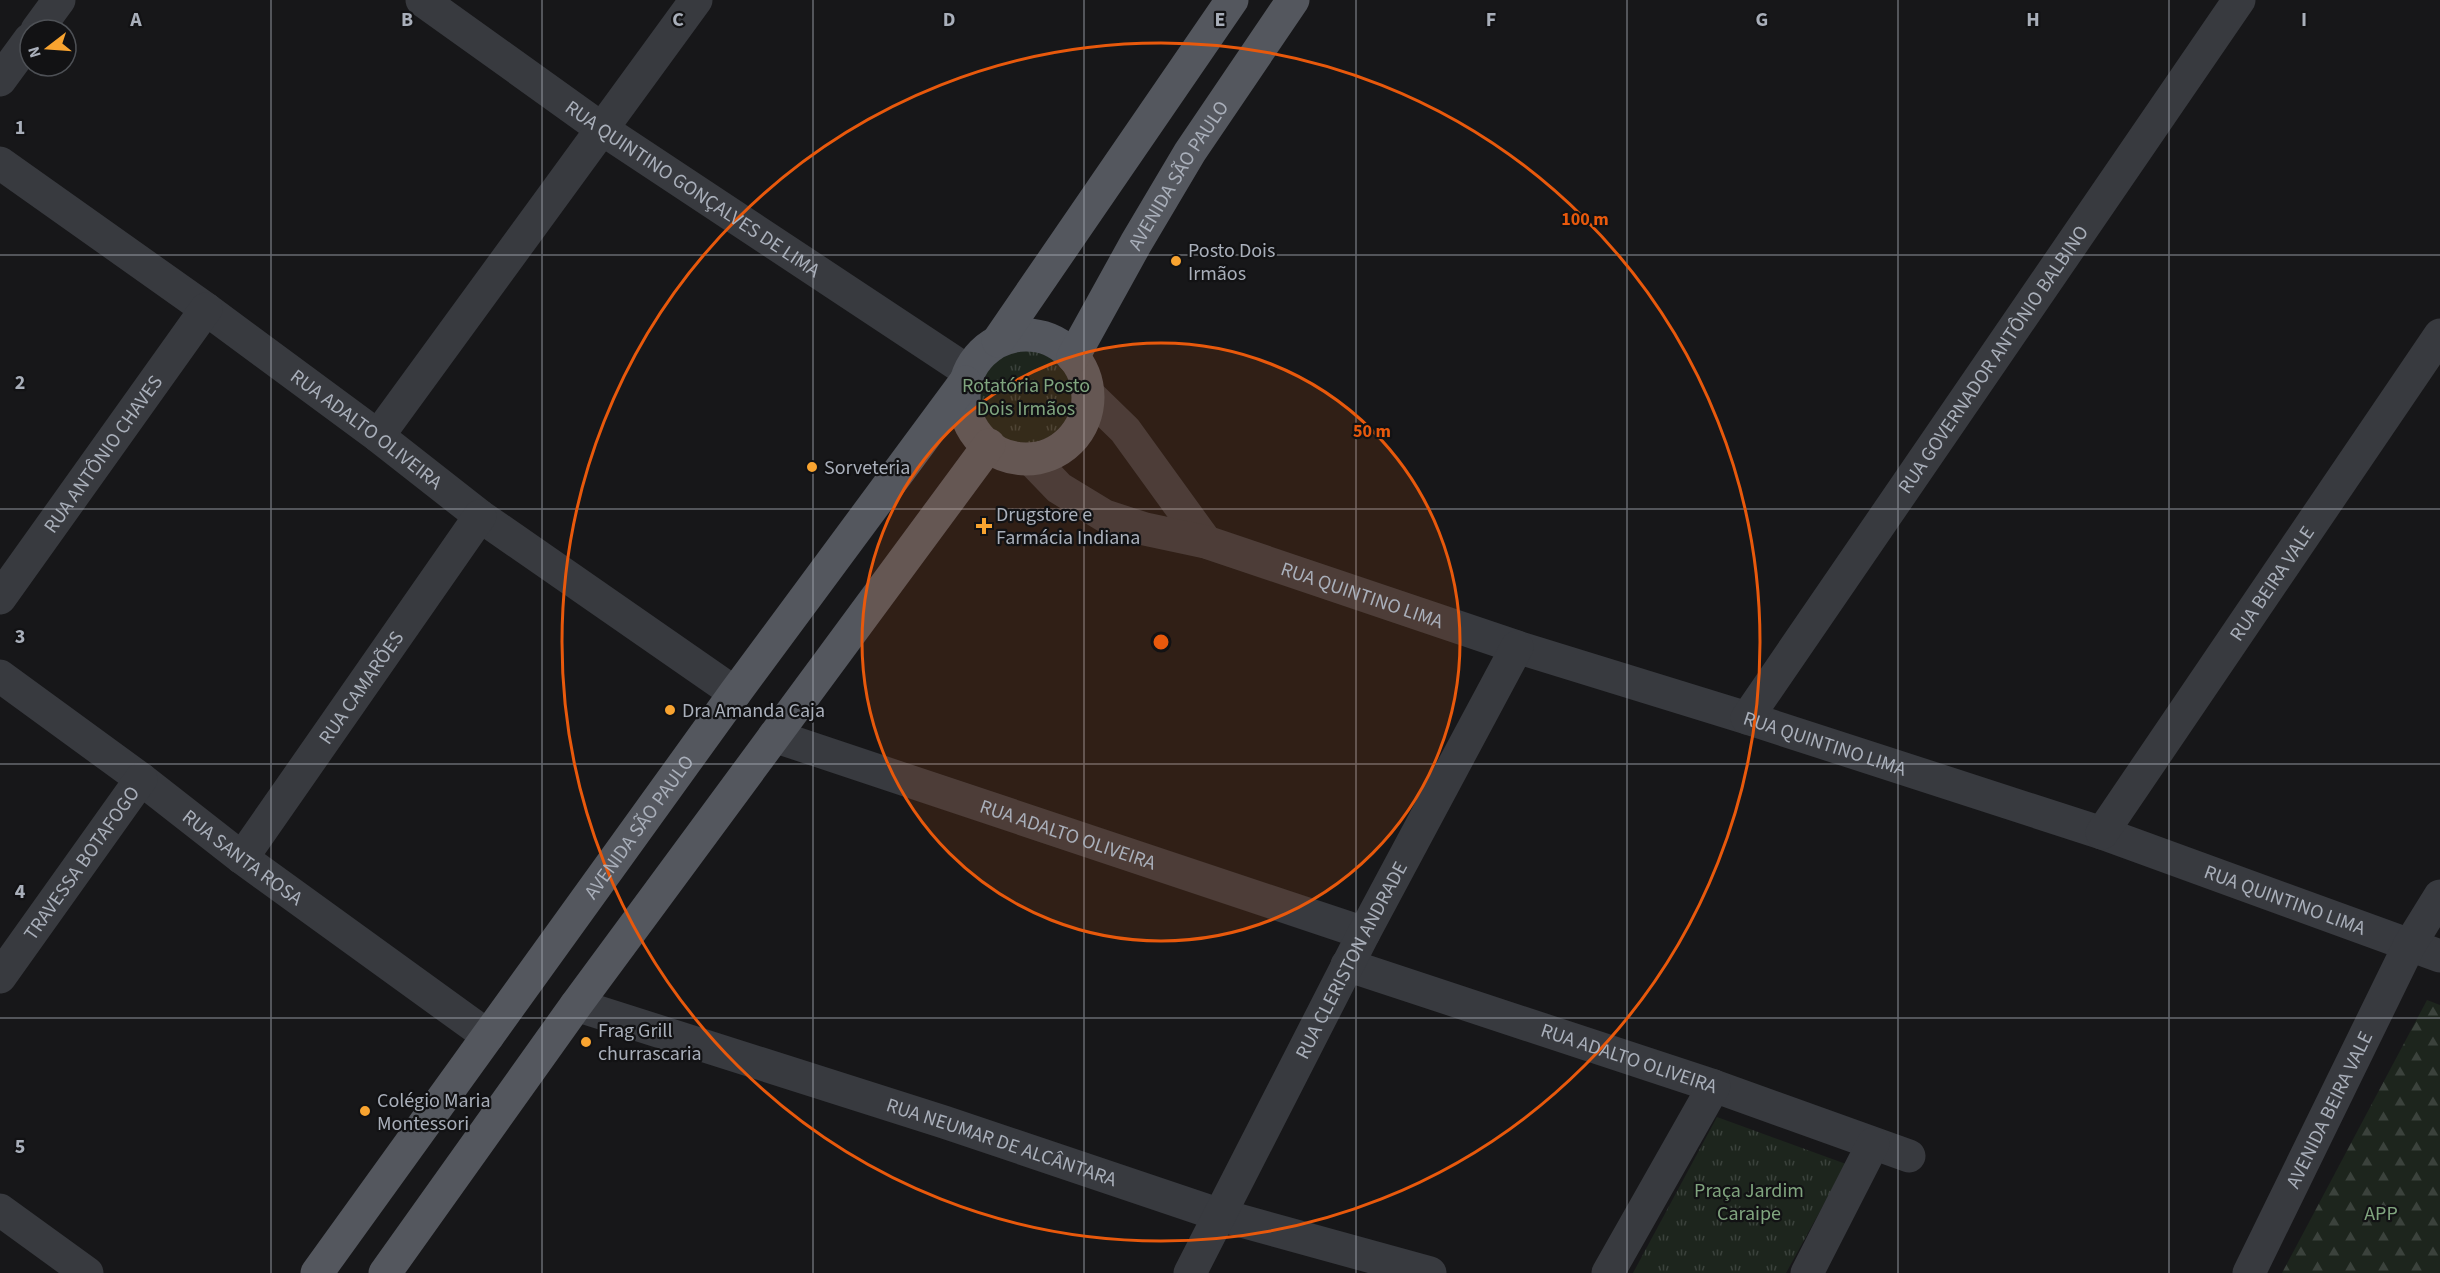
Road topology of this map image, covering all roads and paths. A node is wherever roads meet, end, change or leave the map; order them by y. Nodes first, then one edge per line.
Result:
1 (59, 0) edge
2 (422, 0) edge
3 (696, 0) edge
4 (1232, 0) edge
5 (1293, 0) edge
6 (2239, 0) edge
7 (46, 18) edge
8 (18, 55) edge
9 (0, 80) edge
10 (602, 129) junction
11 (0, 163) edge
12 (206, 309) junction
13 (2440, 334) edge
14 (998, 341) junction
15 (1073, 357) junction
16 (967, 377) junction
17 (1088, 393) junction
18 (378, 436) junction
19 (988, 445) junction
20 (1032, 460) junction
21 (480, 516) junction
22 (1206, 542) junction
23 (0, 598) edge
24 (1517, 647) junction
25 (0, 676) edge
26 (735, 693) junction
27 (1747, 718) junction
28 (774, 735) junction
29 (141, 779) junction
30 (2102, 833) junction
31 (242, 858) junction
32 (2440, 896) edge
33 (1364, 933) junction
34 (2409, 946) junction
35 (2440, 957) edge
36 (1347, 965) junction
37 (0, 977) edge
38 (576, 1005) junction
39 (488, 1036) junction
40 (1714, 1086) junction
41 (1873, 1144) junction
42 (1909, 1156) dead end
43 (1221, 1215) junction
44 (4, 1222) edge
45 (394, 1271) edge
46 (87, 1273) edge
47 (317, 1273) edge
48 (1190, 1273) edge
49 (1430, 1273) edge
50 (1608, 1273) edge
51 (1807, 1273) edge
52 (2249, 1273) edge

1 - 7 street
2 - 10 street, RUA QUINTINO GONÇALVES DE LIMA
3 - 10 street
4 - 14 main road, AVENIDA SÃO PAULO
5 - 15 main road, AVENIDA SÃO PAULO
6 - 27 street, RUA GOVERNADOR ANTÔNIO BALBINO
8 - 9 street
10 - 16 street, RUA QUINTINO GONÇALVES DE LIMA
10 - 18 street
11 - 12 street, RUA ADALTO OLIVEIRA
12 - 18 street, RUA ADALTO OLIVEIRA
12 - 23 street, RUA ANTÔNIO CHAVES
13 - 30 street, RUA BEIRA VALE
14 - 15 main road
14 - 16 main road, AVENIDA SÃO PAULO
15 - 17 main road
16 - 19 main road
16 - 26 main road, AVENIDA SÃO PAULO
17 - 20 main road
17 - 22 street
18 - 21 street, RUA ADALTO OLIVEIRA
19 - 20 main road
19 - 28 main road
20 - 22 street, RUA QUINTINO LIMA
21 - 26 street, RUA ADALTO OLIVEIRA
21 - 31 street, RUA CAMARÕES
22 - 24 street, RUA QUINTINO LIMA
24 - 27 street, RUA QUINTINO LIMA
24 - 33 street, RUA CLERISTON ANDRADE
25 - 29 street, RUA SANTA ROSA
26 - 39 main road, AVENIDA SÃO PAULO
27 - 30 street, RUA QUINTINO LIMA
28 - 33 street, RUA ADALTO OLIVEIRA
28 - 38 main road
29 - 31 street, RUA SANTA ROSA
29 - 37 street, TRAVESSA BOTAFOGO
30 - 34 street, RUA QUINTINO LIMA
31 - 39 street, RUA SANTA ROSA
32 - 34 street, AVENIDA BEIRA VALE
33 - 36 street, RUA CLERISTON ANDRADE
34 - 35 street, RUA QUINTINO LIMA
34 - 52 street, AVENIDA BEIRA VALE
36 - 40 street, RUA ADALTO OLIVEIRA
36 - 43 street, RUA CLERISTON ANDRADE
38 - 43 street, RUA NEUMAR DE ALCÂNTARA
38 - 45 main road
39 - 47 main road, AVENIDA SÃO PAULO
40 - 41 street, RUA ADALTO OLIVEIRA
40 - 50 street
41 - 42 street, RUA ADALTO OLIVEIRA
41 - 51 street
43 - 48 street, RUA CLERISTON ANDRADE
43 - 49 street, RUA NEUMAR DE ALCÂNTARA
44 - 46 street

